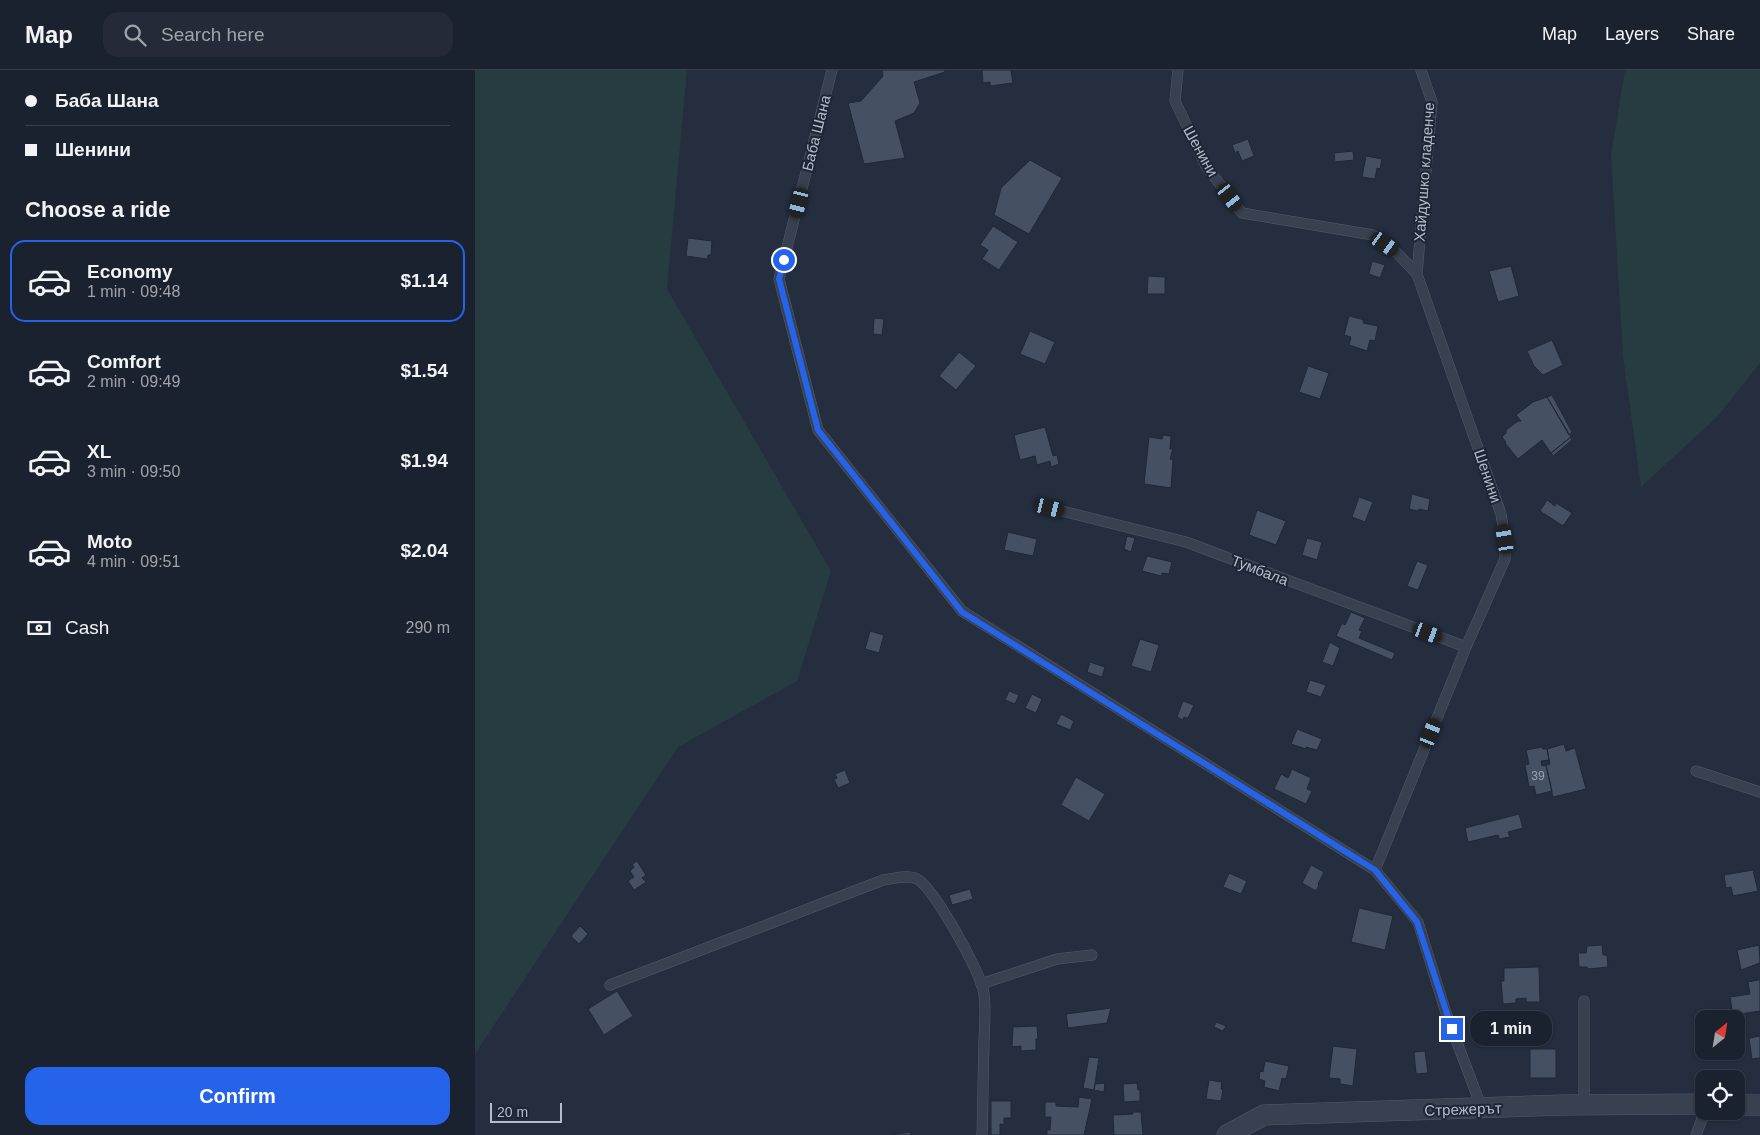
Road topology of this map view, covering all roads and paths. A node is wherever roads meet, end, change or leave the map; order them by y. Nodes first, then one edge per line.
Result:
1 (832, 70) edge
2 (1177, 70) edge
3 (1421, 70) edge
4 (1417, 274) junction
5 (1050, 508) dead end
6 (1466, 647) junction
7 (1696, 771) dead end
8 (1760, 792) edge
9 (1375, 870) junction
10 (1091, 955) dead end
11 (981, 984) junction
12 (610, 986) dead end
13 (1583, 1001) dead end
14 (1695, 1104) edge
15 (1584, 1105) junction
16 (1745, 1105) edge
17 (1760, 1105) edge
18 (1482, 1109) junction
19 (1701, 1120) edge
20 (982, 1135) edge
21 (1227, 1135) edge
22 (1695, 1135) edge

1 - 9 lane, Баба Шана
2 - 4 lane, Шенини
3 - 4 lane, Хайдушко кладенче
4 - 6 lane, Шенини
5 - 6 lane, Тумбала
6 - 9 lane, Шенини
7 - 8 lane
9 - 18 lane
10 - 11 lane
11 - 12 lane
11 - 20 lane
13 - 15 lane
14 - 15 street, Стрежерът
15 - 18 street, Стрежерът
16 - 17 street
18 - 21 street, Стрежерът
19 - 22 lane

